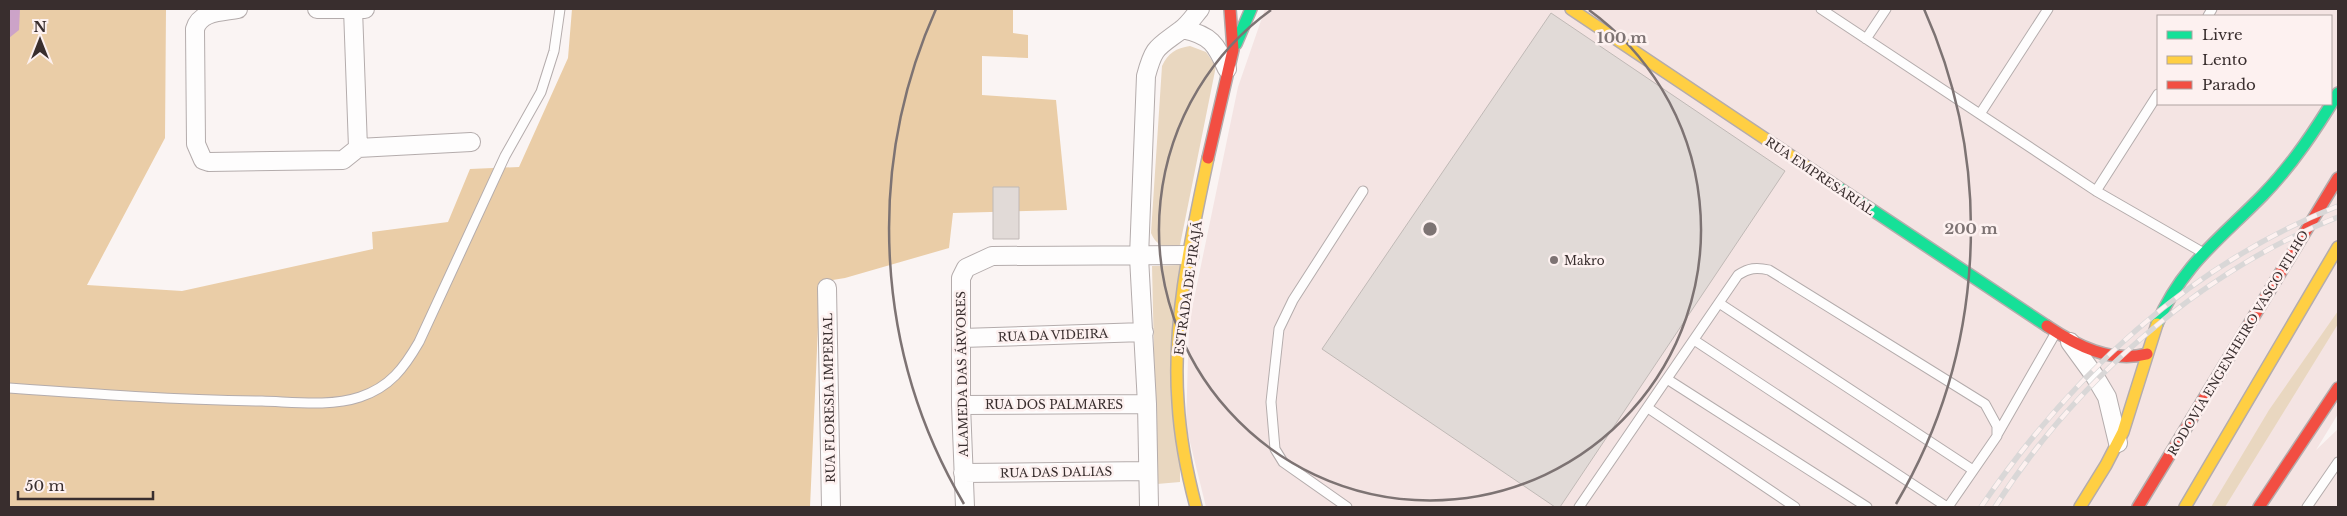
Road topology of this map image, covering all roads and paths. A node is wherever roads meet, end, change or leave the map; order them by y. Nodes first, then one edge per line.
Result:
1 (238, 9) edge
2 (317, 9) edge
3 (353, 9) edge
4 (365, 9) edge
5 (560, 9) edge
6 (1200, 9) edge
7 (1230, 9) edge
8 (1251, 9) edge
9 (1571, 9) edge
10 (1821, 9) edge
11 (1886, 9) edge
12 (2048, 9) edge
13 (1182, 29) junction
14 (1866, 39) junction
15 (1233, 50) junction
16 (1227, 69) junction
17 (2157, 96) edge
18 (2331, 105) edge
19 (1980, 114) junction
20 (471, 142) dead end
21 (358, 148) junction
22 (2338, 178) edge
23 (1363, 191) dead end
24 (2096, 191) junction
25 (2338, 247) edge
26 (2203, 253) junction
27 (1190, 255) junction
28 (1139, 257) junction
29 (827, 288) dead end
30 (1719, 303) junction
31 (1144, 332) junction
32 (962, 338) junction
33 (2063, 338) junction
34 (1694, 340) junction
35 (2147, 354) junction
36 (1668, 379) junction
37 (9, 388) edge
38 (2338, 388) edge
39 (961, 404) junction
40 (1147, 404) junction
41 (1648, 408) junction
42 (2338, 412) edge
43 (2315, 420) junction
44 (1996, 436) junction
45 (2118, 444) junction
46 (2338, 462) edge
47 (1973, 470) junction
48 (1148, 471) junction
49 (963, 473) junction
50 (831, 507) edge
51 (965, 507) edge
52 (1149, 507) edge
53 (1196, 507) edge
54 (1347, 507) edge
55 (1580, 507) edge
56 (1795, 507) edge
57 (1867, 507) edge
58 (1947, 507) edge
59 (2080, 507) edge
60 (2138, 507) edge
61 (2185, 507) edge
62 (2259, 507) edge
63 (2307, 507) edge

1 - 21 street
2 - 3 street
3 - 4 street
3 - 21 street
5 - 37 lane
6 - 13 street
7 - 15 main road
8 - 15 main road, ESTRADA DE PIRAJÁ
9 - 33 main road, RUA EMPRESARIAL
10 - 14 lane
11 - 14 lane
12 - 19 lane
13 - 16 street
13 - 28 street
14 - 19 lane
15 - 16 main road, ESTRADA DE PIRAJÁ
16 - 27 main road, ESTRADA DE PIRAJÁ
17 - 24 lane
18 - 26 main road
19 - 24 lane
20 - 21 street
22 - 60 main road, RODOVIA ENGENHEIRO VASCO FILHO
23 - 54 lane
24 - 26 lane
25 - 61 main road
26 - 35 main road
27 - 28 street, ALAMEDA DAS ÁRVORES
27 - 53 main road, ESTRADA DE PIRAJÁ
28 - 31 street
28 - 32 street, ALAMEDA DAS ÁRVORES
29 - 50 street, RUA FLORESIA IMPERIAL
30 - 34 lane
30 - 44 lane
30 - 47 lane
31 - 32 street, RUA DA VIDEIRA
31 - 40 street
32 - 39 street, ALAMEDA DAS ÁRVORES
33 - 35 main road, RUA EMPRESARIAL
33 - 44 lane
33 - 45 street, RUA EMPRESARIAL
34 - 36 lane
34 - 58 lane
35 - 45 main road
36 - 41 lane
36 - 57 lane
38 - 43 main road
39 - 40 street, RUA DOS PALMARES
39 - 49 street, ALAMEDA DAS ÁRVORES
40 - 48 street
41 - 55 lane
41 - 56 lane
42 - 43 main road
43 - 62 main road
44 - 47 lane
45 - 59 main road
46 - 63 lane
47 - 58 lane
48 - 49 street, RUA DAS DALIAS
48 - 52 street
49 - 51 street, ALAMEDA DAS ÁRVORES

